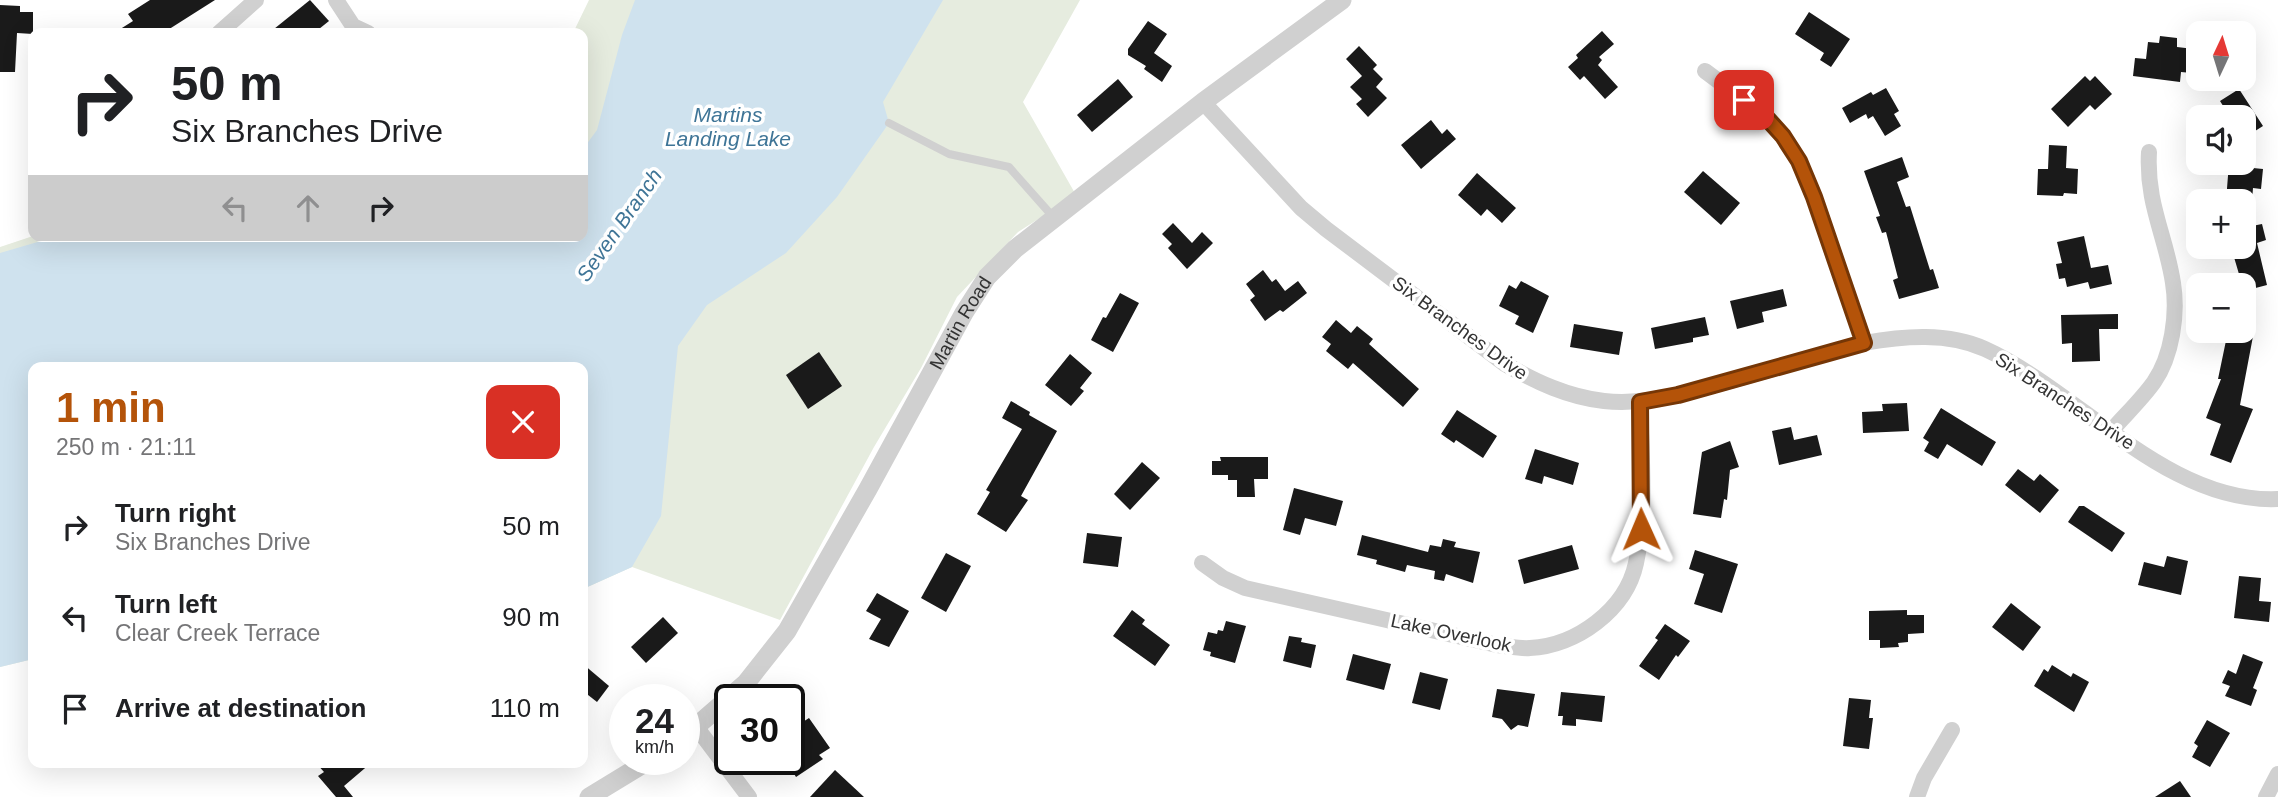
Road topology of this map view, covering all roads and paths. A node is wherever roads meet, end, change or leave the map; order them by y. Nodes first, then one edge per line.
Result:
1 (256, 0) edge
2 (336, 0) edge
3 (1342, 0) edge
4 (225, 28) edge
5 (352, 28) edge
6 (1705, 71) dead end
7 (1203, 102) junction
8 (889, 124) dead end
9 (2149, 152) dead end
10 (1055, 219) junction
11 (1864, 343) junction
12 (1640, 402) junction
13 (2112, 430) junction
14 (2278, 499) edge
15 (1202, 563) dead end
16 (700, 724) edge
17 (1952, 730) dead end
18 (700, 742) edge
19 (2278, 774) edge
20 (625, 775) edge
21 (589, 797) edge
22 (749, 797) edge
23 (1917, 797) edge
24 (2266, 797) edge

1 - 4 street
2 - 5 street
3 - 7 street, Martin Road
6 - 11 street
7 - 10 street, Martin Road
7 - 12 street, Six Branches Drive
8 - 10 lane
9 - 13 street
10 - 16 street, Martin Road
11 - 12 street, Six Branches Drive
11 - 13 street, Six Branches Drive
12 - 15 street, Lake Overlook
13 - 14 street, Six Branches Drive
17 - 23 street
18 - 22 street
19 - 24 street
20 - 21 street

